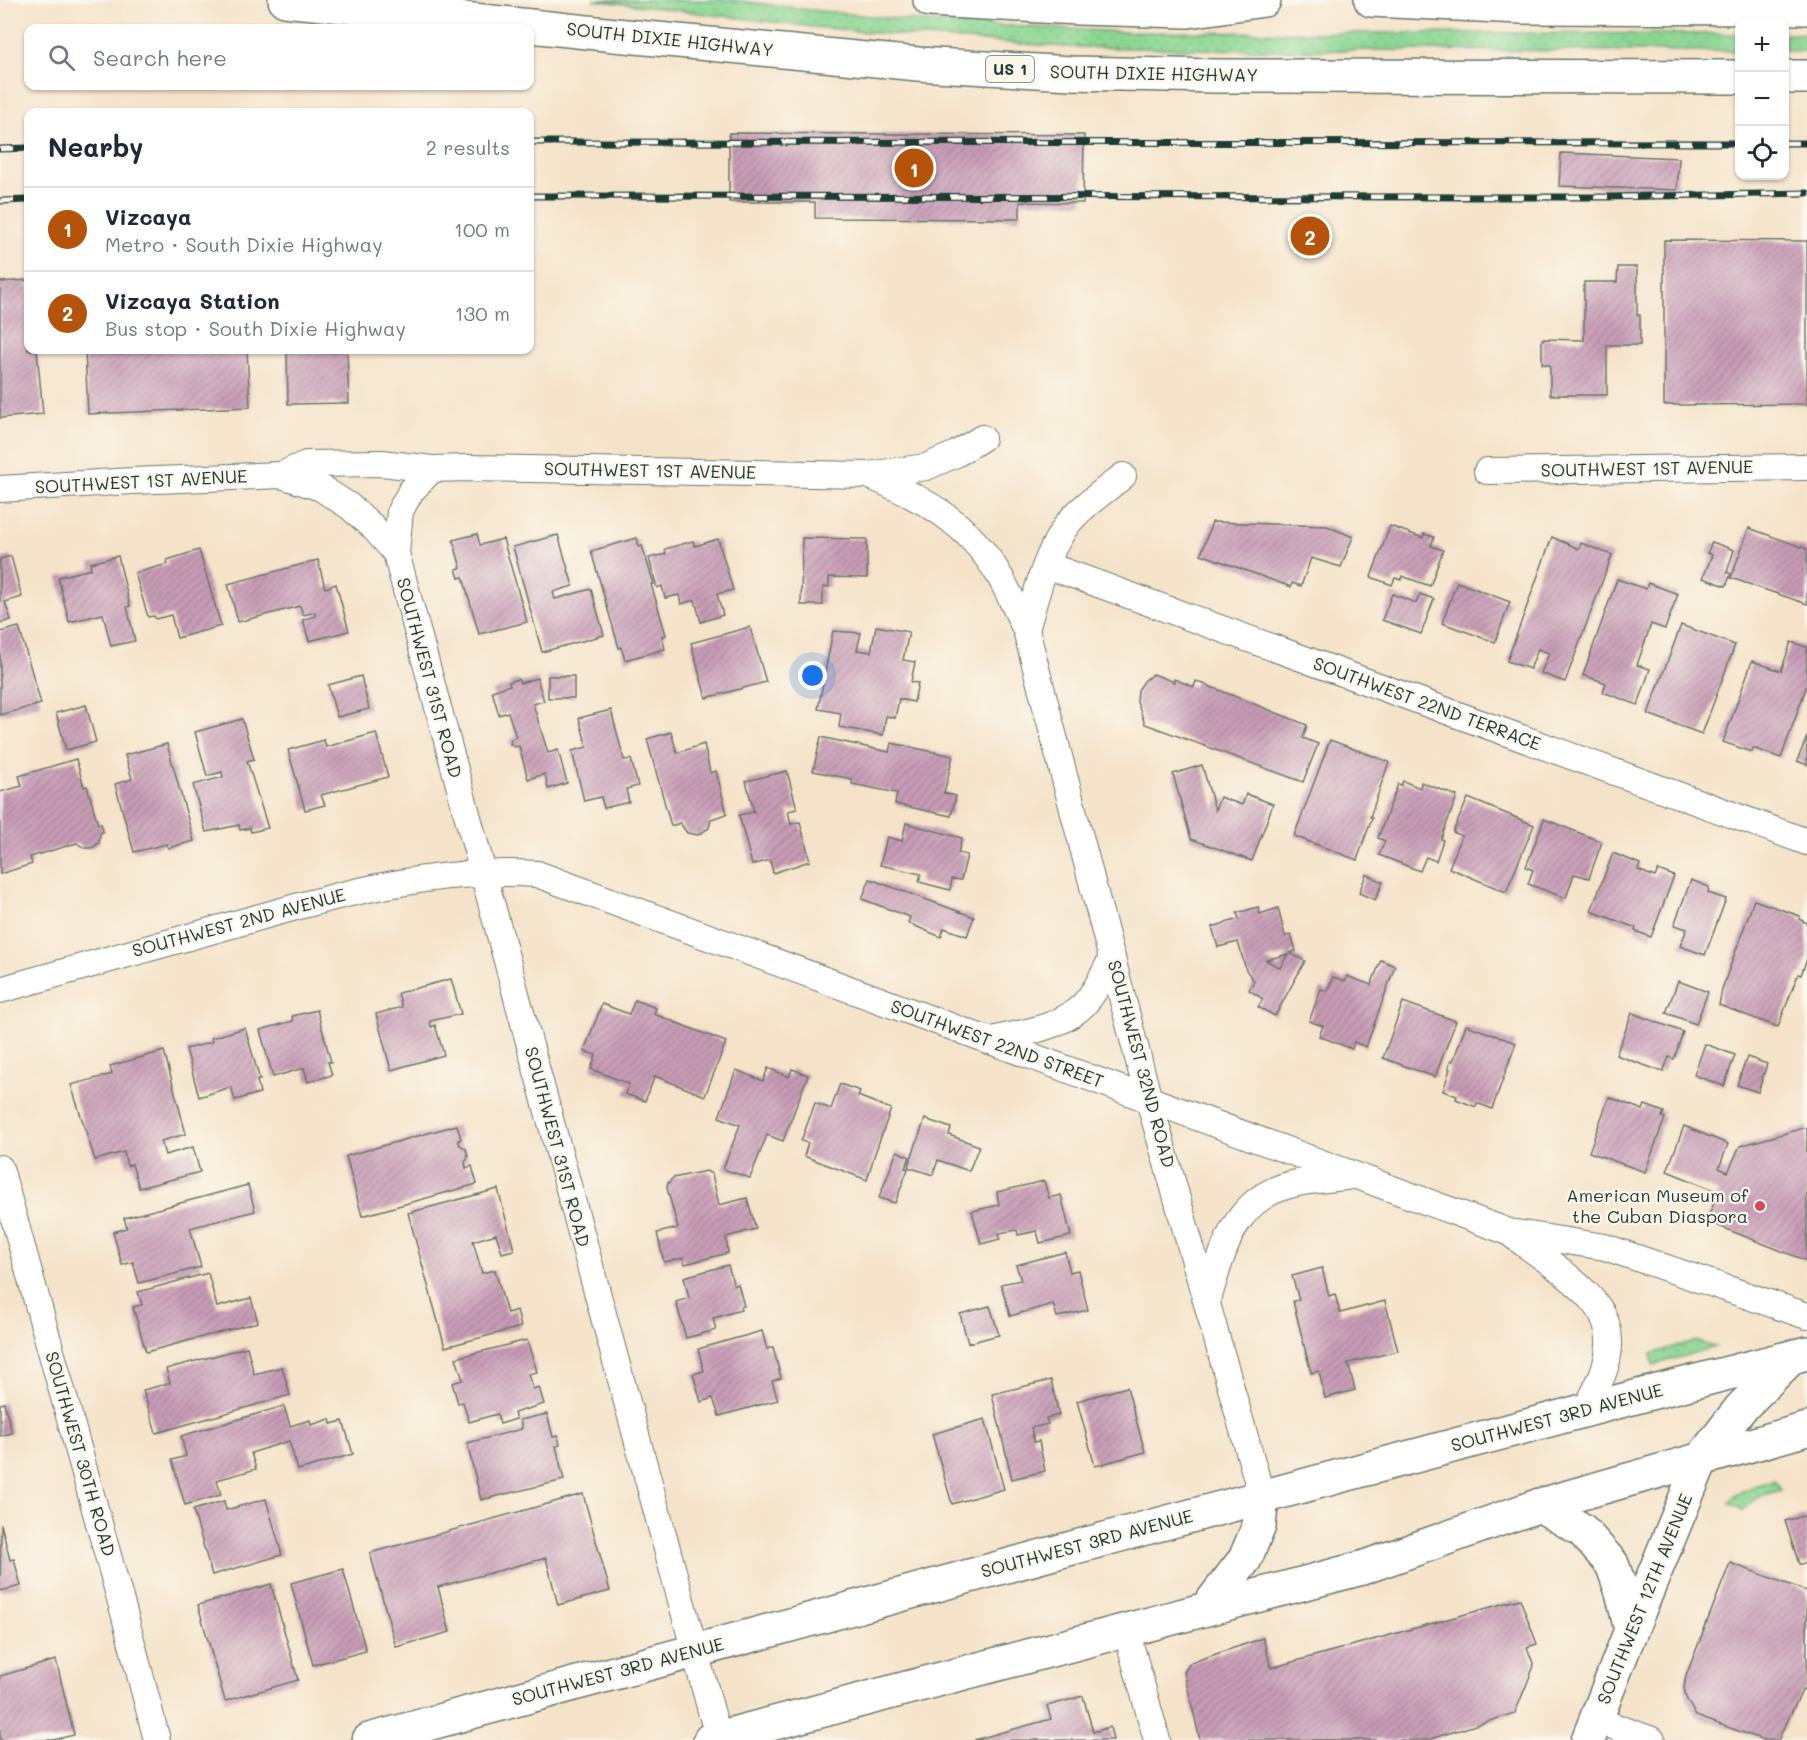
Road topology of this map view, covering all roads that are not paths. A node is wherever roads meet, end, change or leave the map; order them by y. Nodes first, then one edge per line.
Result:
1 (285, 0) edge
2 (930, 0) edge
3 (1264, 0) edge
4 (1371, 0) edge
5 (1807, 8) edge
6 (511, 24) edge
7 (534, 26) edge
8 (1735, 76) edge
9 (1789, 76) edge
10 (1807, 76) edge
11 (982, 438) dead end
12 (1807, 467) edge
13 (432, 469) junction
14 (1487, 471) dead end
15 (281, 475) junction
16 (868, 476) junction
17 (1124, 476) dead end
18 (0, 489) edge
19 (396, 553) junction
20 (1046, 565) junction
21 (999, 575) joint
22 (1026, 630) junction
23 (1807, 842) edge
24 (482, 873) junction
25 (1112, 958) junction
26 (0, 990) edge
27 (988, 1041) junction
28 (1149, 1100) junction
29 (0, 1168) edge
30 (1357, 1176) junction
31 (1509, 1232) junction
32 (1207, 1302) junction
33 (1807, 1316) edge
34 (1800, 1354) edge
35 (1585, 1411) junction
36 (1807, 1429) edge
37 (1702, 1458) junction
38 (1262, 1497) junction
39 (1540, 1505) junction
40 (1207, 1608) junction
41 (1126, 1630) junction
42 (1631, 1630) junction
43 (696, 1650) junction
44 (1592, 1730) edge
45 (716, 1739) edge
46 (157, 1740) edge
47 (369, 1740) edge
48 (1157, 1740) edge
49 (1652, 1740) edge

1 - 6 main road, SOUTH DIXIE HIGHWAY / US 1
2 - 3 main road
4 - 5 main road
7 - 8 main road, SOUTH DIXIE HIGHWAY / US 1
9 - 10 main road
11 - 16 street, SOUTHWEST 1ST AVENUE
12 - 14 street, SOUTHWEST 1ST AVENUE
13 - 15 street, SOUTHWEST 1ST AVENUE
13 - 16 street, SOUTHWEST 1ST AVENUE
13 - 19 street
15 - 18 street, SOUTHWEST 1ST AVENUE
15 - 19 street, SOUTHWEST 1ST AVENUE
16 - 21 street, SOUTHWEST 1ST AVENUE
17 - 20 street
19 - 24 street, SOUTHWEST 31ST ROAD
20 - 22 street
20 - 23 street, SOUTHWEST 22ND TERRACE
21 - 22 street, SOUTHWEST 32ND ROAD
22 - 25 street, SOUTHWEST 32ND ROAD
24 - 26 street, SOUTHWEST 2ND AVENUE
24 - 27 street, SOUTHWEST 22ND STREET
24 - 43 street, SOUTHWEST 31ST ROAD
25 - 27 street
25 - 28 street, SOUTHWEST 32ND ROAD
27 - 28 street, SOUTHWEST 22ND STREET
28 - 30 street, SOUTHWEST 22ND STREET
28 - 32 street, SOUTHWEST 32ND ROAD
29 - 46 street, SOUTHWEST 30TH ROAD
30 - 31 street, SOUTHWEST 22ND STREET
30 - 32 street
31 - 33 street, SOUTHWEST 22ND STREET
31 - 35 street, SOUTHWEST 22ND STREET
32 - 38 street, SOUTHWEST 32ND ROAD
34 - 35 main road, SOUTHWEST 3RD AVENUE
34 - 37 main road, SOUTHWEST 12TH AVENUE
35 - 38 main road, SOUTHWEST 3RD AVENUE
36 - 37 main road
37 - 39 main road
37 - 42 main road, SOUTHWEST 12TH AVENUE
38 - 40 main road
38 - 43 main road, SOUTHWEST 3RD AVENUE
39 - 40 main road
39 - 42 main road
40 - 41 main road
41 - 45 main road
41 - 48 street
42 - 44 main road, SOUTHWEST 12TH AVENUE
43 - 45 street, SOUTHWEST 31ST ROAD
43 - 47 main road, SOUTHWEST 3RD AVENUE
44 - 49 street

